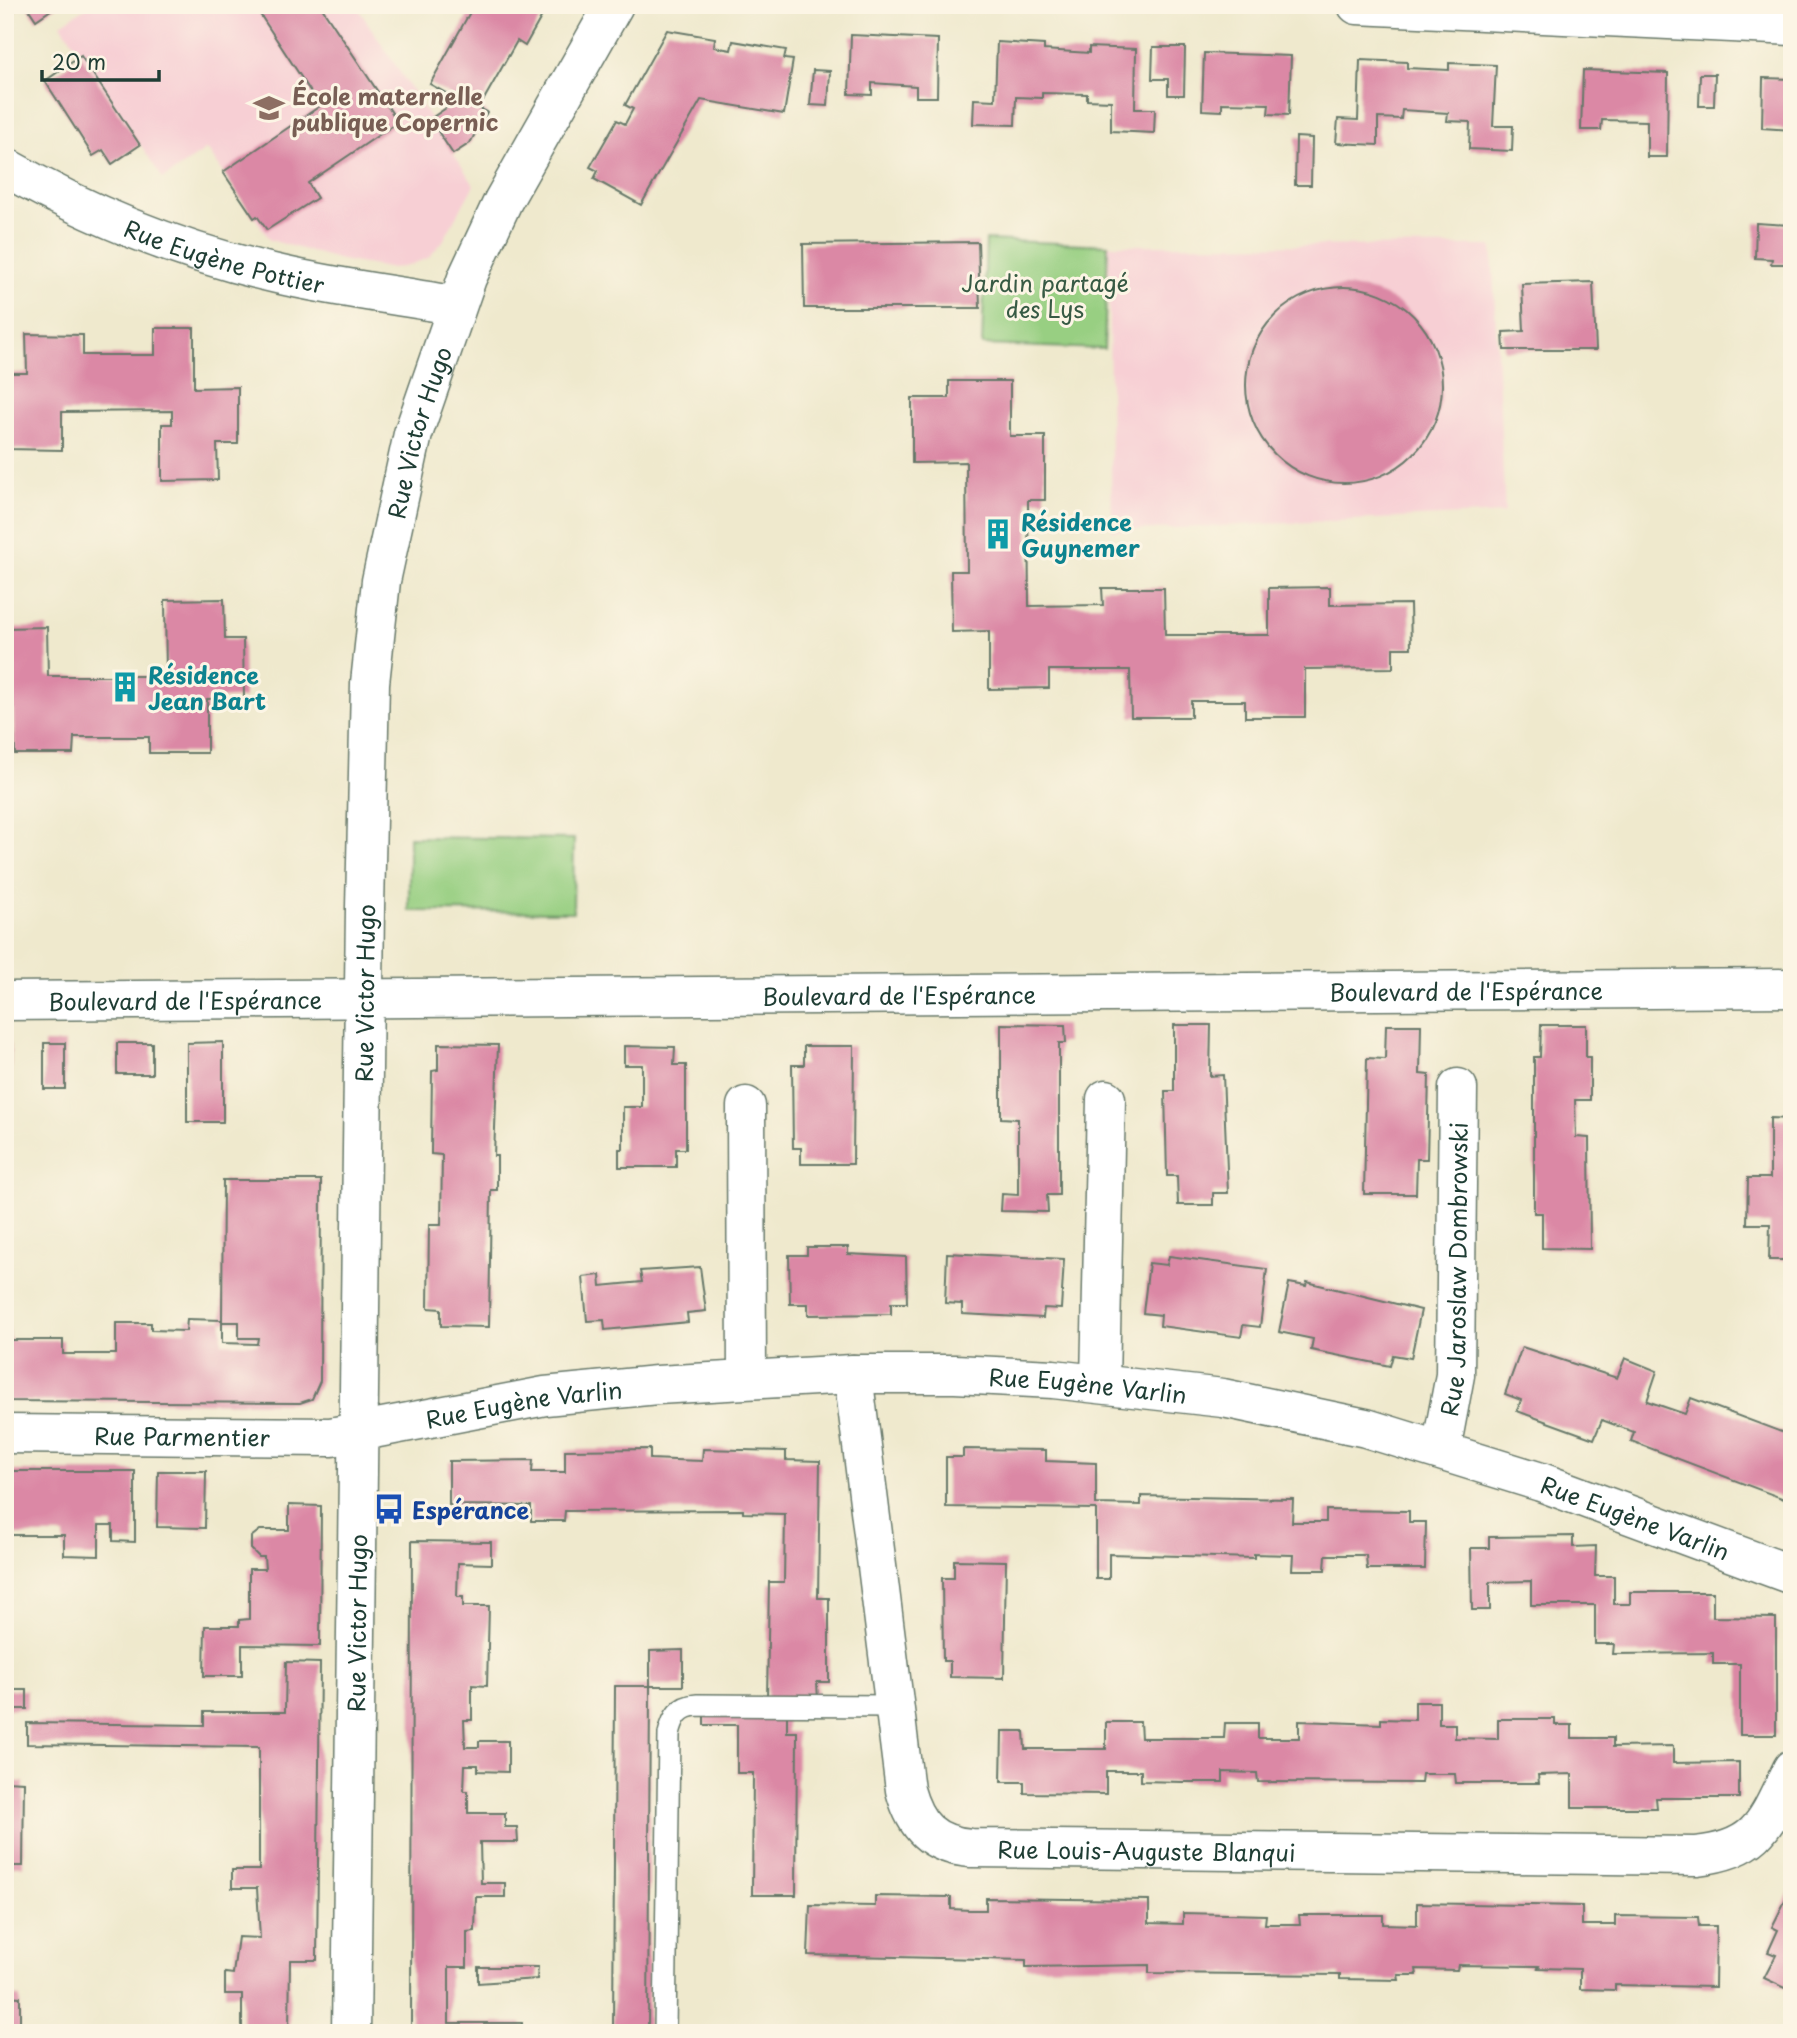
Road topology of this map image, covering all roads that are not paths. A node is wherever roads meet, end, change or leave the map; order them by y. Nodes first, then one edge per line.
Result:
1 (614, 5) edge
2 (1357, 5) edge
3 (1514, 9) edge
4 (1792, 26) edge
5 (5, 167) edge
6 (456, 306) junction
7 (1792, 988) edge
8 (364, 999) junction
9 (5, 1001) edge
10 (1458, 1088) dead end
11 (1106, 1099) dead end
12 (746, 1106) dead end
13 (853, 1374) junction
14 (747, 1379) junction
15 (1100, 1382) junction
16 (359, 1430) junction
17 (5, 1434) edge
18 (1441, 1450) junction
19 (1792, 1575) edge
20 (895, 1706) junction
21 (1792, 1769) edge
22 (351, 2033) edge
23 (665, 2033) edge

1 - 6 street, Rue Victor Hugo
2 - 3 street
3 - 4 street
5 - 6 street, Rue Eugène Pottier
6 - 8 street, Rue Victor Hugo
7 - 8 street, Boulevard de l'Espérance
8 - 9 street, Boulevard de l'Espérance
8 - 16 street, Rue Victor Hugo
10 - 18 street, Rue Jaroslaw Dombrowski
11 - 15 street
12 - 14 street
13 - 14 street, Rue Eugène Varlin
13 - 15 street, Rue Eugène Varlin
13 - 20 street, Rue Louis-Auguste Blanqui
14 - 16 street, Rue Eugène Varlin
15 - 18 street, Rue Eugène Varlin
16 - 17 street, Rue Parmentier
16 - 22 street, Rue Victor Hugo
18 - 19 street, Rue Eugène Varlin
20 - 21 street, Rue Louis-Auguste Blanqui
20 - 23 lane

